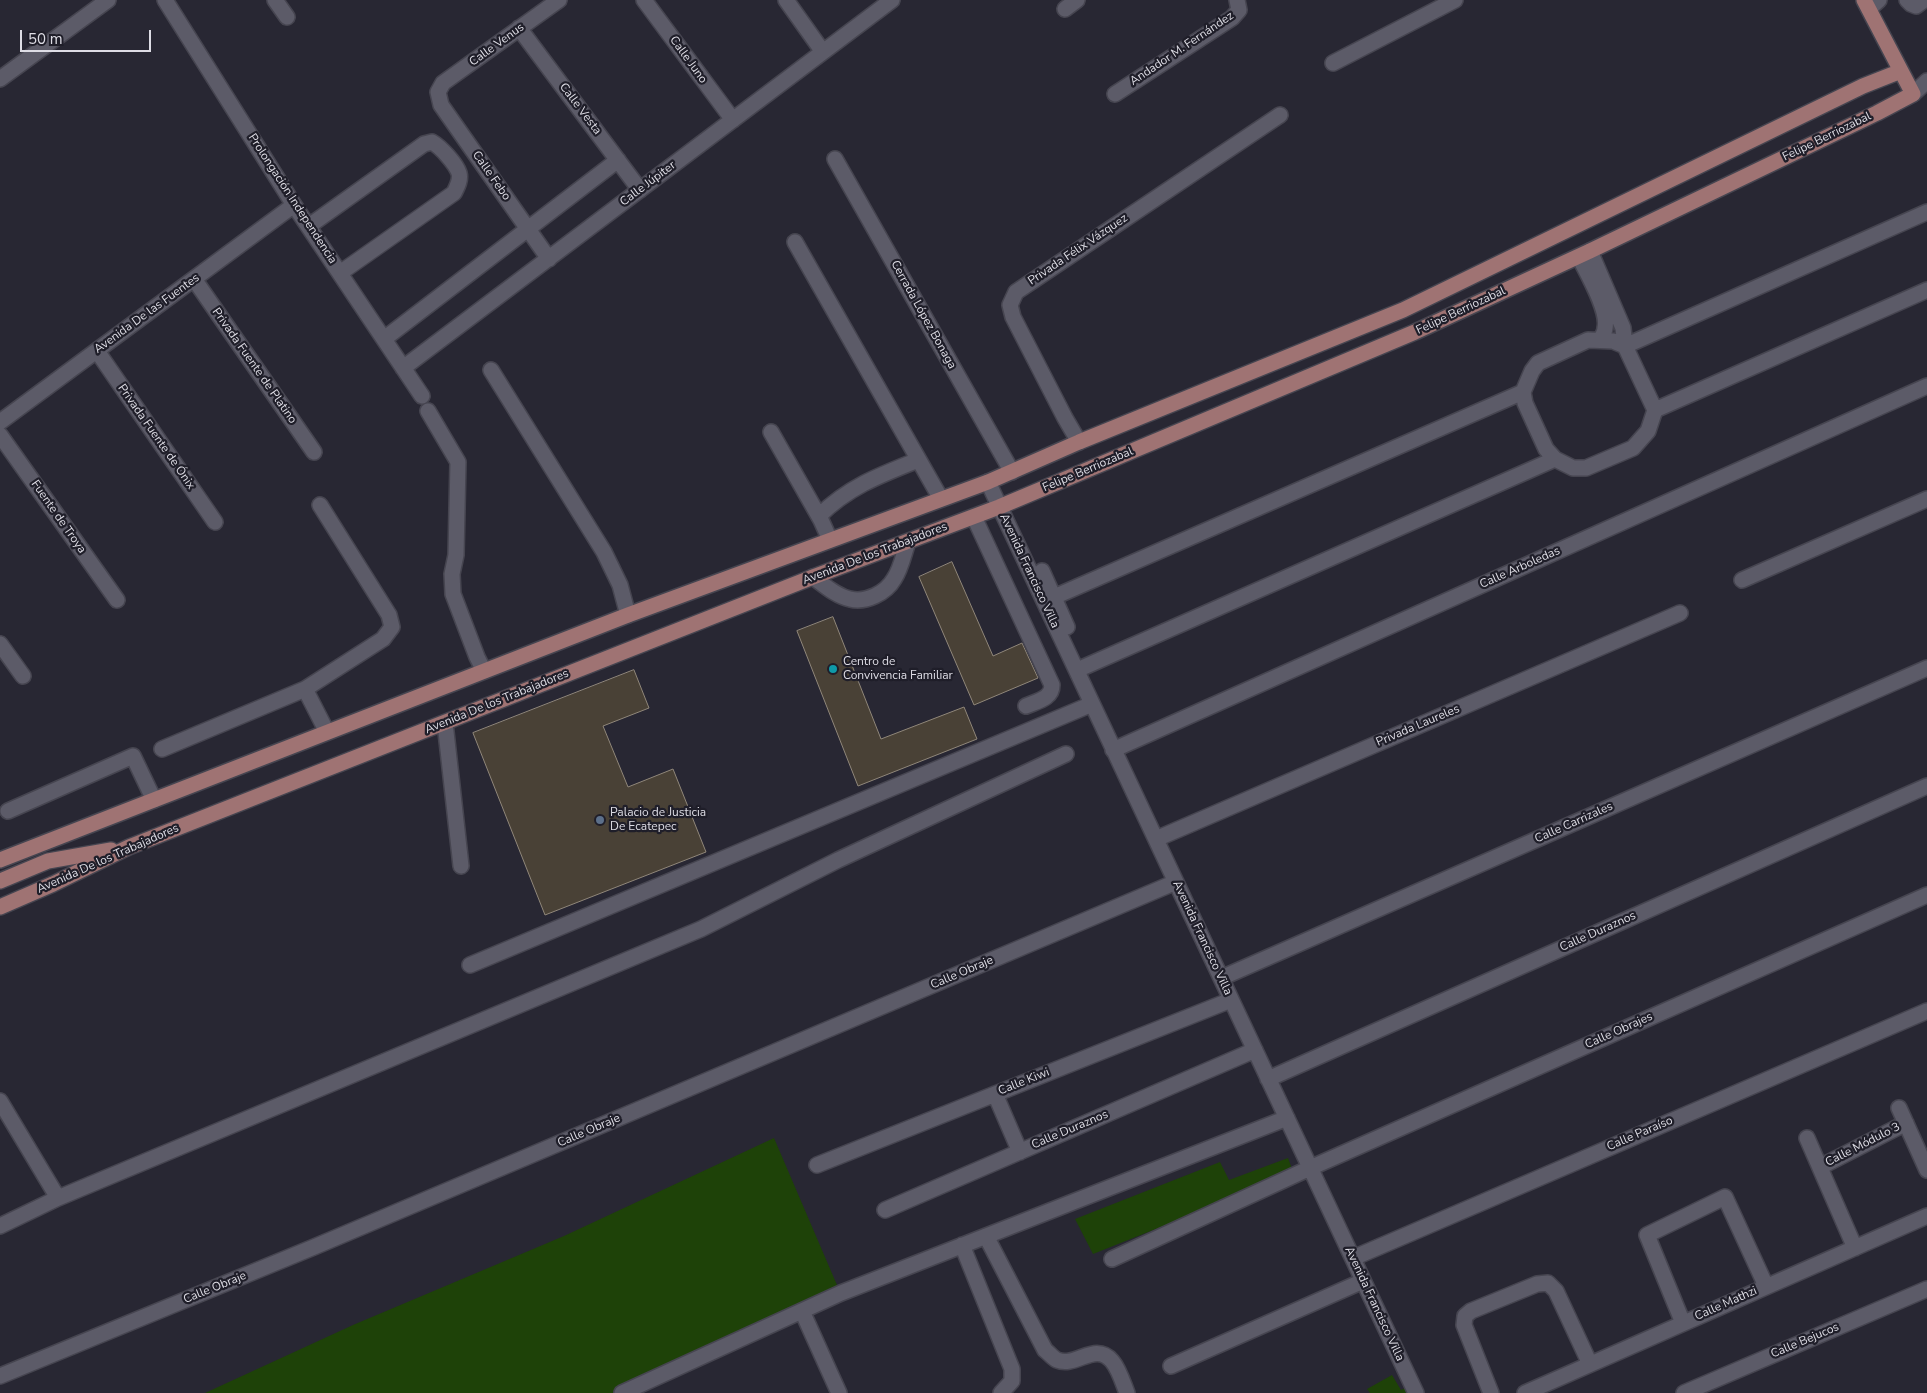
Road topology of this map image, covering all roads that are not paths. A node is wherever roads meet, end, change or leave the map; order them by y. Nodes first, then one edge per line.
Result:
1 (108, 0) edge
2 (165, 0) edge
3 (275, 0) edge
4 (558, 0) edge
5 (644, 0) edge
6 (786, 0) edge
7 (892, 0) edge
8 (1236, 0) edge
9 (1455, 0) edge
10 (1907, 0) edge
11 (1924, 0) edge
12 (1870, 3) edge
13 (287, 17) dead end
14 (520, 28) junction
15 (823, 52) junction
16 (1333, 63) dead end
17 (1901, 71) junction
18 (0, 78) edge
19 (1927, 81) edge
20 (438, 92) joint
21 (1115, 94) dead end
22 (1913, 94) junction
23 (1280, 115) dead end
24 (732, 120) junction
25 (835, 159) dead end
26 (618, 160) junction
27 (640, 190) junction
28 (294, 205) junction
29 (1927, 212) edge
30 (309, 226) junction
31 (528, 229) junction
32 (795, 242) dead end
33 (1584, 254) junction
34 (549, 259) junction
35 (340, 273) junction
36 (194, 279) junction
37 (1927, 290) edge
38 (384, 339) junction
39 (1602, 339) junction
40 (1625, 346) junction
41 (97, 351) junction
42 (403, 368) junction
43 (491, 370) dead end
44 (1927, 386) edge
45 (1523, 392) junction
46 (422, 396) dead end
47 (1655, 410) junction
48 (428, 411) dead end
49 (0, 422) edge
50 (771, 432) dead end
51 (0, 435) edge
52 (1080, 442) junction
53 (314, 452) dead end
54 (1554, 459) junction
55 (918, 460) junction
56 (1012, 472) junction
57 (988, 482) junction
58 (941, 499) junction
59 (1927, 499) edge
60 (320, 505) dead end
61 (999, 507) junction
62 (819, 516) junction
63 (974, 517) junction
64 (215, 522) dead end
65 (830, 540) junction
66 (908, 542) junction
67 (1042, 571) dead end
68 (813, 578) junction
69 (1742, 580) dead end
70 (1054, 596) junction
71 (117, 600) dead end
72 (1680, 612) dead end
73 (628, 614) junction
74 (0, 644) edge
75 (1084, 667) junction
76 (1927, 668) edge
77 (484, 671) junction
78 (23, 676) dead end
79 (305, 690) junction
80 (1094, 699) junction
81 (1026, 706) dead end
82 (445, 723) junction
83 (327, 732) junction
84 (162, 749) dead end
85 (1114, 750) junction
86 (1066, 754) dead end
87 (1927, 786) edge
88 (154, 800) junction
89 (8, 812) dead end
90 (1156, 839) junction
91 (129, 847) junction
92 (0, 860) edge
93 (461, 866) dead end
94 (0, 881) edge
95 (1176, 882) junction
96 (1927, 895) edge
97 (0, 907) edge
98 (470, 965) dead end
99 (1221, 978) junction
100 (1231, 1000) junction
101 (1927, 1011) edge
102 (1255, 1050) junction
103 (1268, 1078) junction
104 (995, 1094) junction
105 (0, 1101) edge
106 (1900, 1108) dead end
107 (1287, 1118) junction
108 (1906, 1123) junction
109 (1807, 1138) dead end
110 (1020, 1152) junction
111 (817, 1165) dead end
112 (1820, 1167) junction
113 (1310, 1168) junction
114 (1927, 1170) edge
115 (58, 1198) junction
116 (885, 1210) dead end
117 (1927, 1216) edge
118 (0, 1226) edge
119 (986, 1236) junction
120 (962, 1245) junction
121 (1855, 1248) junction
122 (1353, 1258) junction
123 (1112, 1259) dead end
124 (1363, 1281) junction
125 (1766, 1286) junction
126 (1927, 1288) edge
127 (802, 1311) junction
128 (1682, 1323) junction
129 (1590, 1364) junction
130 (1170, 1366) dead end
131 (0, 1376) edge
132 (622, 1393) edge
133 (839, 1393) edge
134 (1001, 1393) edge
135 (1127, 1393) edge
136 (1416, 1393) edge
137 (1491, 1393) edge
138 (1525, 1393) edge
139 (1684, 1393) edge

1 - 18 street
2 - 28 street, Prolongación Independencia
3 - 13 street
4 - 14 street, Calle Venus
5 - 24 street, Calle Juno
6 - 15 street
7 - 15 street, Calle Júpiter
8 - 21 street, Andador M. Fernández
9 - 16 street
10 - 11 street
12 - 17 main road
14 - 20 street, Calle Venus
14 - 26 street, Calle Vesta
15 - 24 street, Calle Júpiter
17 - 22 main road
17 - 52 main road, Felipe Berriozabal
19 - 22 street
20 - 31 street, Calle Febo
22 - 33 main road, Felipe Berriozabal
23 - 52 street, Privada Félix Vázquez
24 - 27 street, Calle Júpiter
25 - 56 street, Cerrada López Bonaga
26 - 27 street, Calle Vesta
26 - 31 street
27 - 34 street, Calle Júpiter
28 - 30 street, Prolongación Independencia
28 - 36 street, Avenida De las Fuentes
29 - 40 street
30 - 35 street, Prolongación Independencia
30 - 35 street
31 - 34 street, Calle Febo
31 - 38 street
32 - 55 street
33 - 39 street
33 - 40 street
33 - 61 main road, Felipe Berriozabal
34 - 42 street, Calle Júpiter
35 - 38 street, Prolongación Independencia
36 - 41 street, Avenida De las Fuentes
36 - 53 street, Privada Fuente de Platino
37 - 47 street
38 - 42 street, Prolongación Independencia
39 - 40 street
39 - 45 street
40 - 47 street
41 - 49 street, Avenida De las Fuentes
41 - 64 street, Privada Fuente de Ónix
42 - 46 street, Prolongación Independencia
43 - 73 street
44 - 85 street, Calle Arboledas
45 - 54 street
45 - 70 street
47 - 54 street
48 - 77 street
50 - 62 street
51 - 71 street, Fuente de Troya
52 - 56 main road, Felipe Berriozabal
54 - 75 street
55 - 58 street
55 - 62 street
56 - 57 main road, Felipe Berriozabal
57 - 58 main road
57 - 61 street, Avenida Francisco Villa
58 - 65 main road
59 - 69 street
60 - 79 street
61 - 63 main road, Avenida De los Trabajadores
61 - 80 street, Avenida Francisco Villa
62 - 65 street
63 - 66 main road, Avenida De los Trabajadores
63 - 81 street
65 - 73 main road
66 - 68 main road, Avenida De los Trabajadores
66 - 68 street
67 - 70 street
68 - 82 main road, Avenida De los Trabajadores
70 - 75 street
72 - 90 street, Privada Laureles
73 - 77 main road
74 - 78 street
75 - 80 street
76 - 99 street, Calle Carrizales
77 - 83 main road
79 - 83 street
79 - 84 street
80 - 85 street, Avenida Francisco Villa
80 - 98 street
82 - 91 main road, Avenida De los Trabajadores
82 - 93 street
83 - 88 main road
85 - 90 street, Avenida Francisco Villa
86 - 115 street
87 - 103 street, Calle Duraznos
88 - 89 street
88 - 92 main road
90 - 95 street, Avenida Francisco Villa
91 - 94 main road
91 - 97 main road, Avenida De los Trabajadores
95 - 99 street, Avenida Francisco Villa
95 - 131 street, Calle Obraje
96 - 113 street, Calle Obrajes
99 - 100 street, Avenida Francisco Villa
100 - 102 street, Avenida Francisco Villa
100 - 104 street, Calle Kiwi
101 - 122 street, Calle Paraíso
102 - 103 street, Avenida Francisco Villa
102 - 110 street, Calle Duraznos
103 - 107 street, Avenida Francisco Villa
104 - 110 street
104 - 111 street, Calle Kiwi
105 - 115 street
106 - 108 street, Calle Módulo 3
107 - 113 street, Avenida Francisco Villa
107 - 119 street
108 - 112 street, Calle Módulo 3
108 - 114 street, Calle Módulo 3
109 - 112 street, Calle Módulo 3
110 - 116 street, Calle Duraznos
112 - 121 street, Calle Módulo 3
113 - 122 street, Avenida Francisco Villa
113 - 123 street, Calle Obrajes
115 - 118 street
117 - 121 street, Calle Mathzi
119 - 120 street
119 - 135 street
120 - 127 street
120 - 134 street
121 - 125 street, Calle Mathzi
122 - 124 street, Avenida Francisco Villa
124 - 130 street
124 - 136 street, Avenida Francisco Villa
125 - 128 street, Calle Mathzi
125 - 128 street
126 - 139 street, Calle Bejucos
127 - 132 street
127 - 133 street
128 - 129 street, Calle Mathzi
129 - 137 street
129 - 138 street, Calle Mathzi

